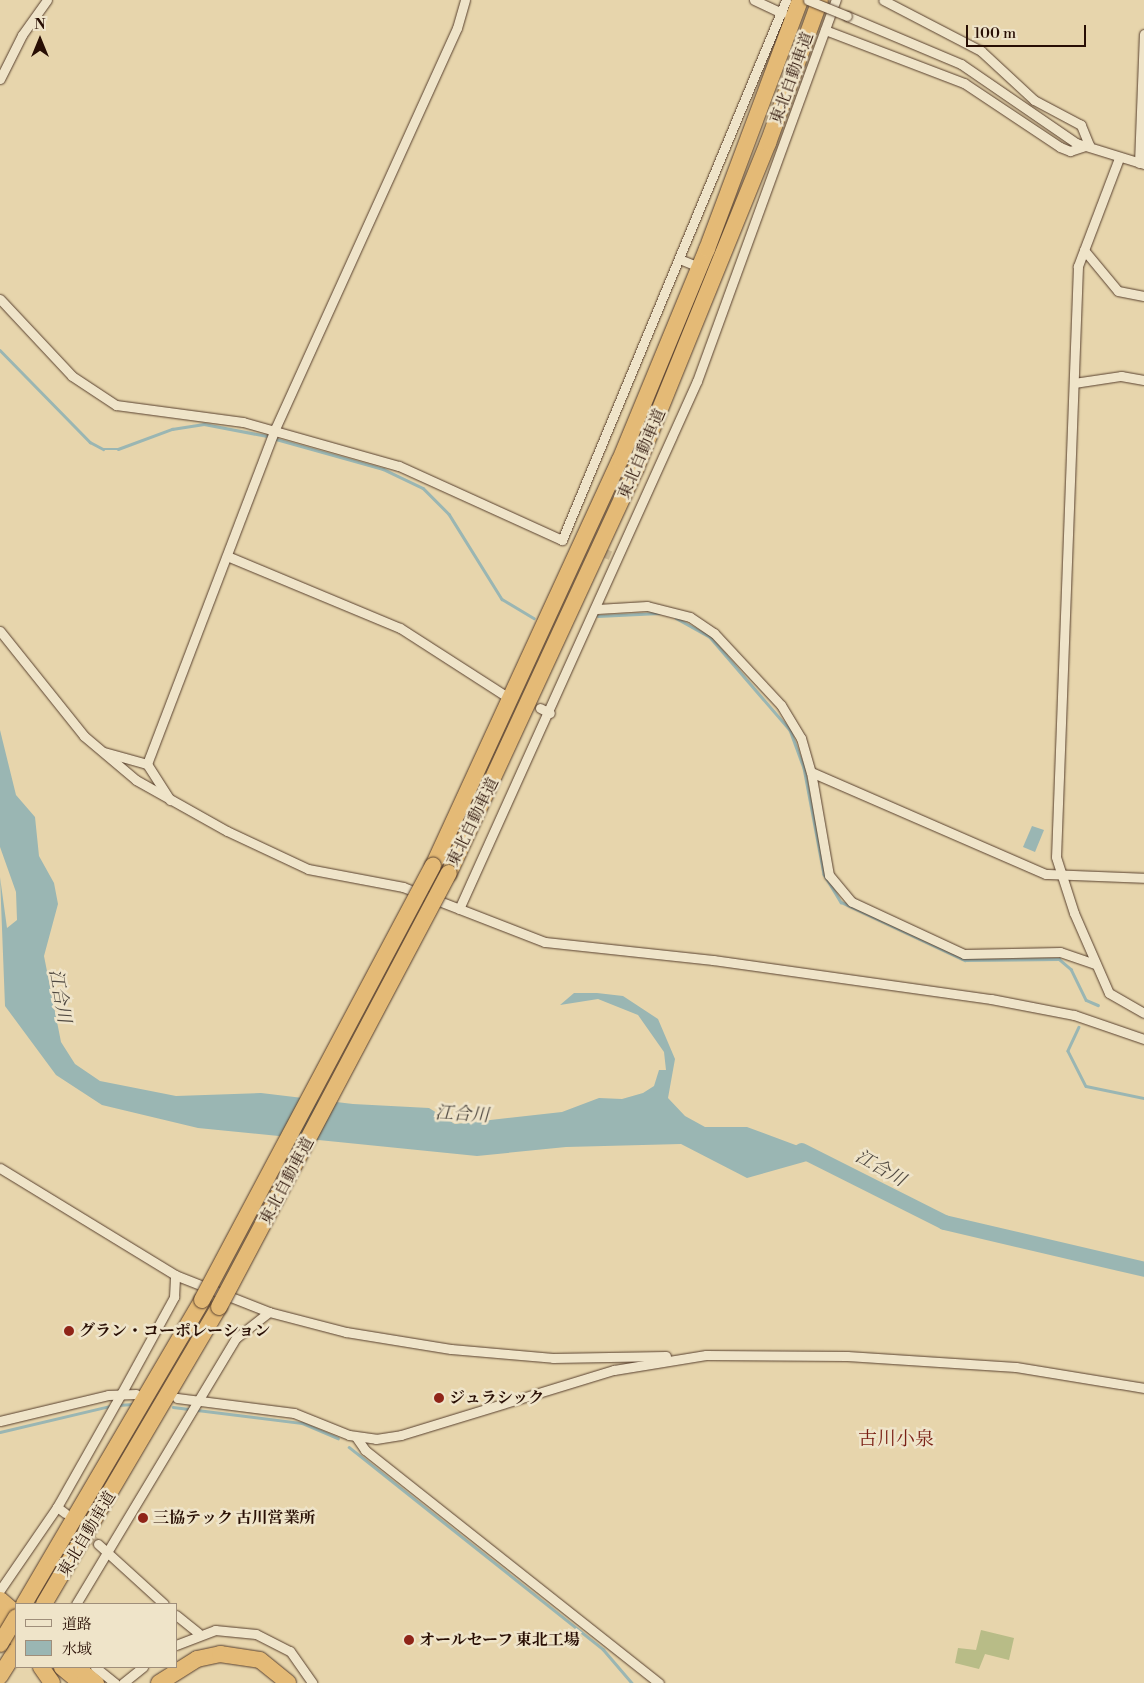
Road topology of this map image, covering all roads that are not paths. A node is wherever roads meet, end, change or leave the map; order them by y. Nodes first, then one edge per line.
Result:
1 (47, 0) edge
2 (465, 0) edge
3 (754, 0) edge
4 (786, 0) edge
5 (800, 0) edge
6 (808, 0) edge
7 (820, 0) edge
8 (836, 0) edge
9 (883, 0) edge
10 (782, 14) junction
11 (825, 30) junction
12 (1144, 34) edge
13 (0, 79) edge
14 (1089, 145) junction
15 (1119, 158) junction
16 (1141, 164) edge
17 (1084, 250) junction
18 (682, 260) junction
19 (692, 264) dead end
20 (726, 278) dead end
21 (735, 281) junction
22 (1144, 296) edge
23 (0, 299) edge
24 (1144, 380) edge
25 (1074, 383) junction
26 (275, 430) junction
27 (564, 536) junction
28 (576, 541) tunnel mouth
29 (227, 556) junction
30 (597, 609) junction
31 (0, 631) edge
32 (503, 694) dead end
33 (540, 708) dead end
34 (550, 713) junction
35 (104, 752) junction
36 (147, 764) junction
37 (811, 772) junction
38 (170, 800) junction
39 (1061, 876) junction
40 (1144, 878) edge
41 (459, 909) junction
42 (1095, 964) junction
43 (1144, 1013) edge
44 (1144, 1039) edge
45 (0, 1168) edge
46 (175, 1275) junction
47 (270, 1312) junction
48 (706, 1355) junction
49 (1144, 1388) edge
50 (136, 1394) dead end
51 (177, 1398) dead end
52 (117, 1401) junction
53 (193, 1407) junction
54 (0, 1421) edge
55 (356, 1437) junction
56 (57, 1506) junction
57 (66, 1513) tunnel mouth
58 (98, 1544) tunnel mouth
59 (107, 1553) junction
60 (0, 1590) edge
61 (0, 1599) edge
62 (27, 1600) edge
63 (45, 1603) edge
64 (77, 1603) edge
65 (163, 1603) edge
66 (15, 1612) edge
67 (0, 1616) edge
68 (178, 1617) edge
69 (15, 1620) edge
70 (15, 1628) edge
71 (198, 1633) junction
72 (15, 1637) edge
73 (0, 1644) edge
74 (178, 1644) edge
75 (15, 1652) edge
76 (42, 1668) edge
77 (62, 1668) edge
78 (79, 1668) edge
79 (96, 1668) edge
80 (142, 1668) edge
81 (0, 1676) edge
82 (0, 1680) edge
83 (52, 1683) edge
84 (80, 1683) edge
85 (96, 1683) edge
86 (115, 1683) edge
87 (122, 1683) edge
88 (159, 1683) edge
89 (174, 1683) edge
90 (277, 1683) edge
91 (288, 1683) edge
92 (312, 1683) edge
93 (659, 1683) edge

1 - 13 street
2 - 26 street
3 - 10 street
4 - 10 street
5 - 62 highway, 東北自動車道, bridge
6 - 14 street, bridge
7 - 63 highway, 東北自動車道, bridge
8 - 11 street
9 - 14 street
10 - 18 street
11 - 14 street
11 - 21 street
12 - 16 street
14 - 15 street
15 - 16 street
15 - 17 street
17 - 22 street
17 - 25 street
18 - 19 street
18 - 27 street
20 - 21 street
21 - 30 street
23 - 26 street
24 - 25 street
25 - 39 street
26 - 27 street
26 - 29 street
27 - 28 street
29 - 32 street
29 - 36 street
30 - 34 street
30 - 37 street
31 - 35 street
33 - 34 street
34 - 41 street
35 - 36 street
35 - 38 street
36 - 38 street
37 - 39 street
37 - 42 street
38 - 41 street
39 - 40 street
39 - 42 street
41 - 44 street
42 - 43 street
45 - 46 street
46 - 47 street
46 - 52 street
47 - 48 street
47 - 53 street
48 - 49 street
48 - 55 street
50 - 52 street
51 - 53 street
52 - 54 street
52 - 56 street
53 - 55 street
53 - 59 street
55 - 93 street
56 - 57 street
56 - 60 street
58 - 59 street
59 - 64 street
59 - 65 street
61 - 66 highway
67 - 70 highway
67 - 72 highway
68 - 71 street
69 - 73 highway, bridge
71 - 74 street
71 - 92 street
75 - 81 highway
75 - 82 highway
76 - 83 highway
77 - 84 highway
78 - 85 highway
79 - 86 street
80 - 87 street
88 - 91 highway
89 - 90 highway

